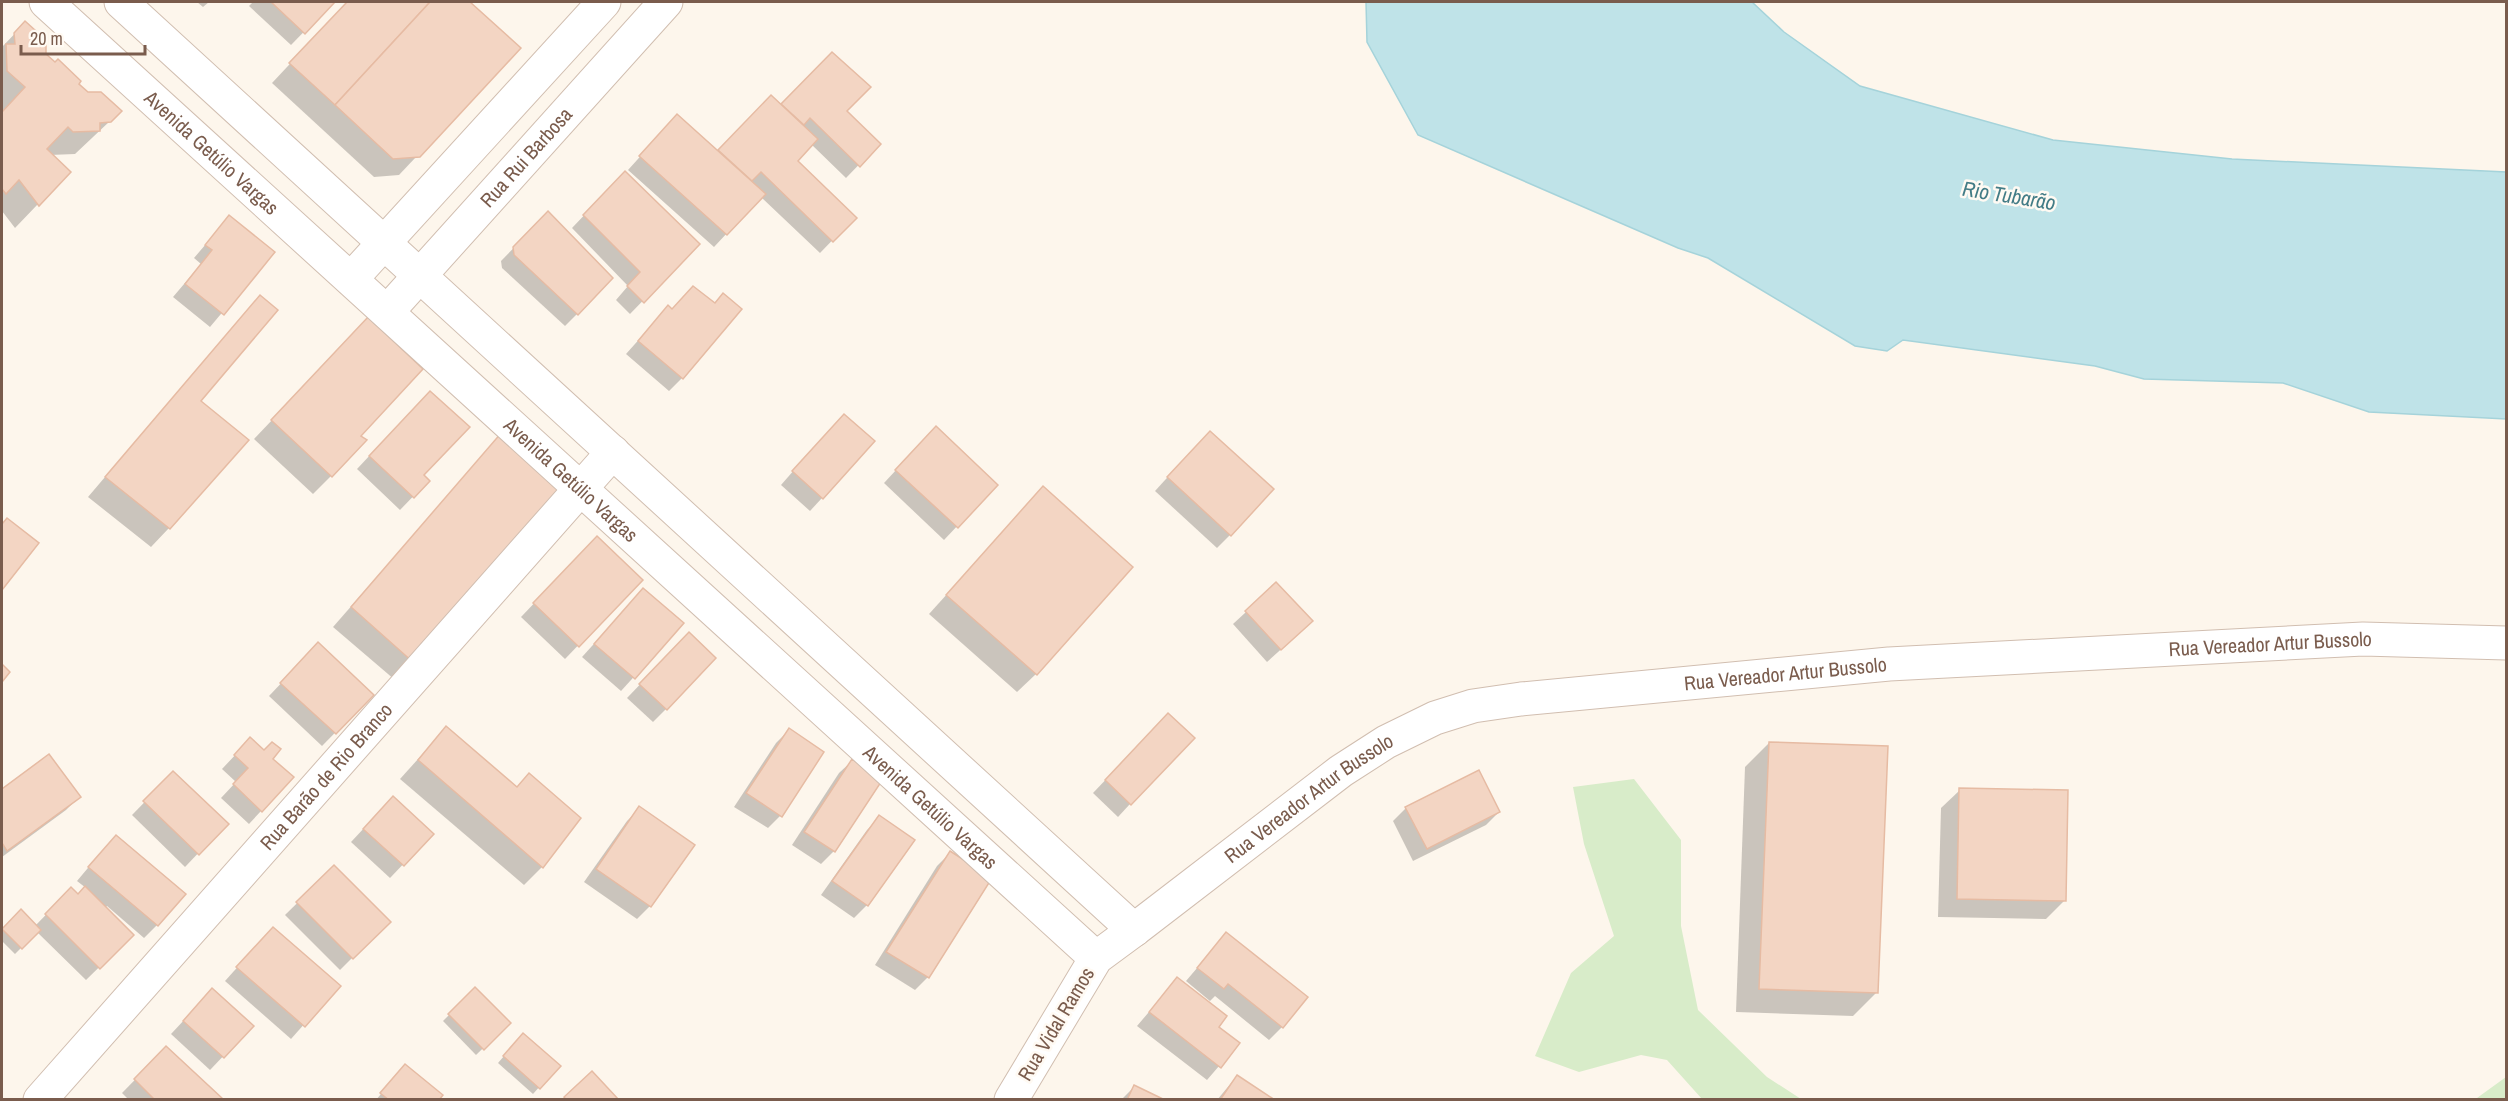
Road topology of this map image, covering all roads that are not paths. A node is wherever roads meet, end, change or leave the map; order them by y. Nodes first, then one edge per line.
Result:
1 (46, 2) edge
2 (121, 2) edge
3 (604, 2) edge
4 (614, 2) edge
5 (666, 2) edge
6 (642, 27) junction
7 (385, 243) junction
8 (420, 275) junction
9 (351, 279) junction
10 (387, 312) junction
11 (613, 452) junction
12 (580, 488) junction
13 (2506, 643) edge
14 (1134, 930) junction
15 (1096, 958) junction
16 (40, 1100) edge
17 (1011, 1100) edge

1 - 9 street, Avenida Getúlio Vargas
2 - 7 street
3 - 7 street
4 - 6 street
5 - 6 street, Rua Rui Barbosa
6 - 8 street, Rua Rui Barbosa
7 - 8 street
7 - 9 street
8 - 10 street, Rua Rui Barbosa
8 - 11 street
9 - 10 street, Avenida Getúlio Vargas
10 - 12 street, Avenida Getúlio Vargas
11 - 12 street, Rua Barão de Rio Branco
11 - 14 street
12 - 15 street, Avenida Getúlio Vargas
12 - 16 street, Rua Barão de Rio Branco
13 - 14 street, Rua Vereador Artur Bussolo
14 - 15 street, Rua Vidal Ramos
15 - 17 street, Rua Vidal Ramos

